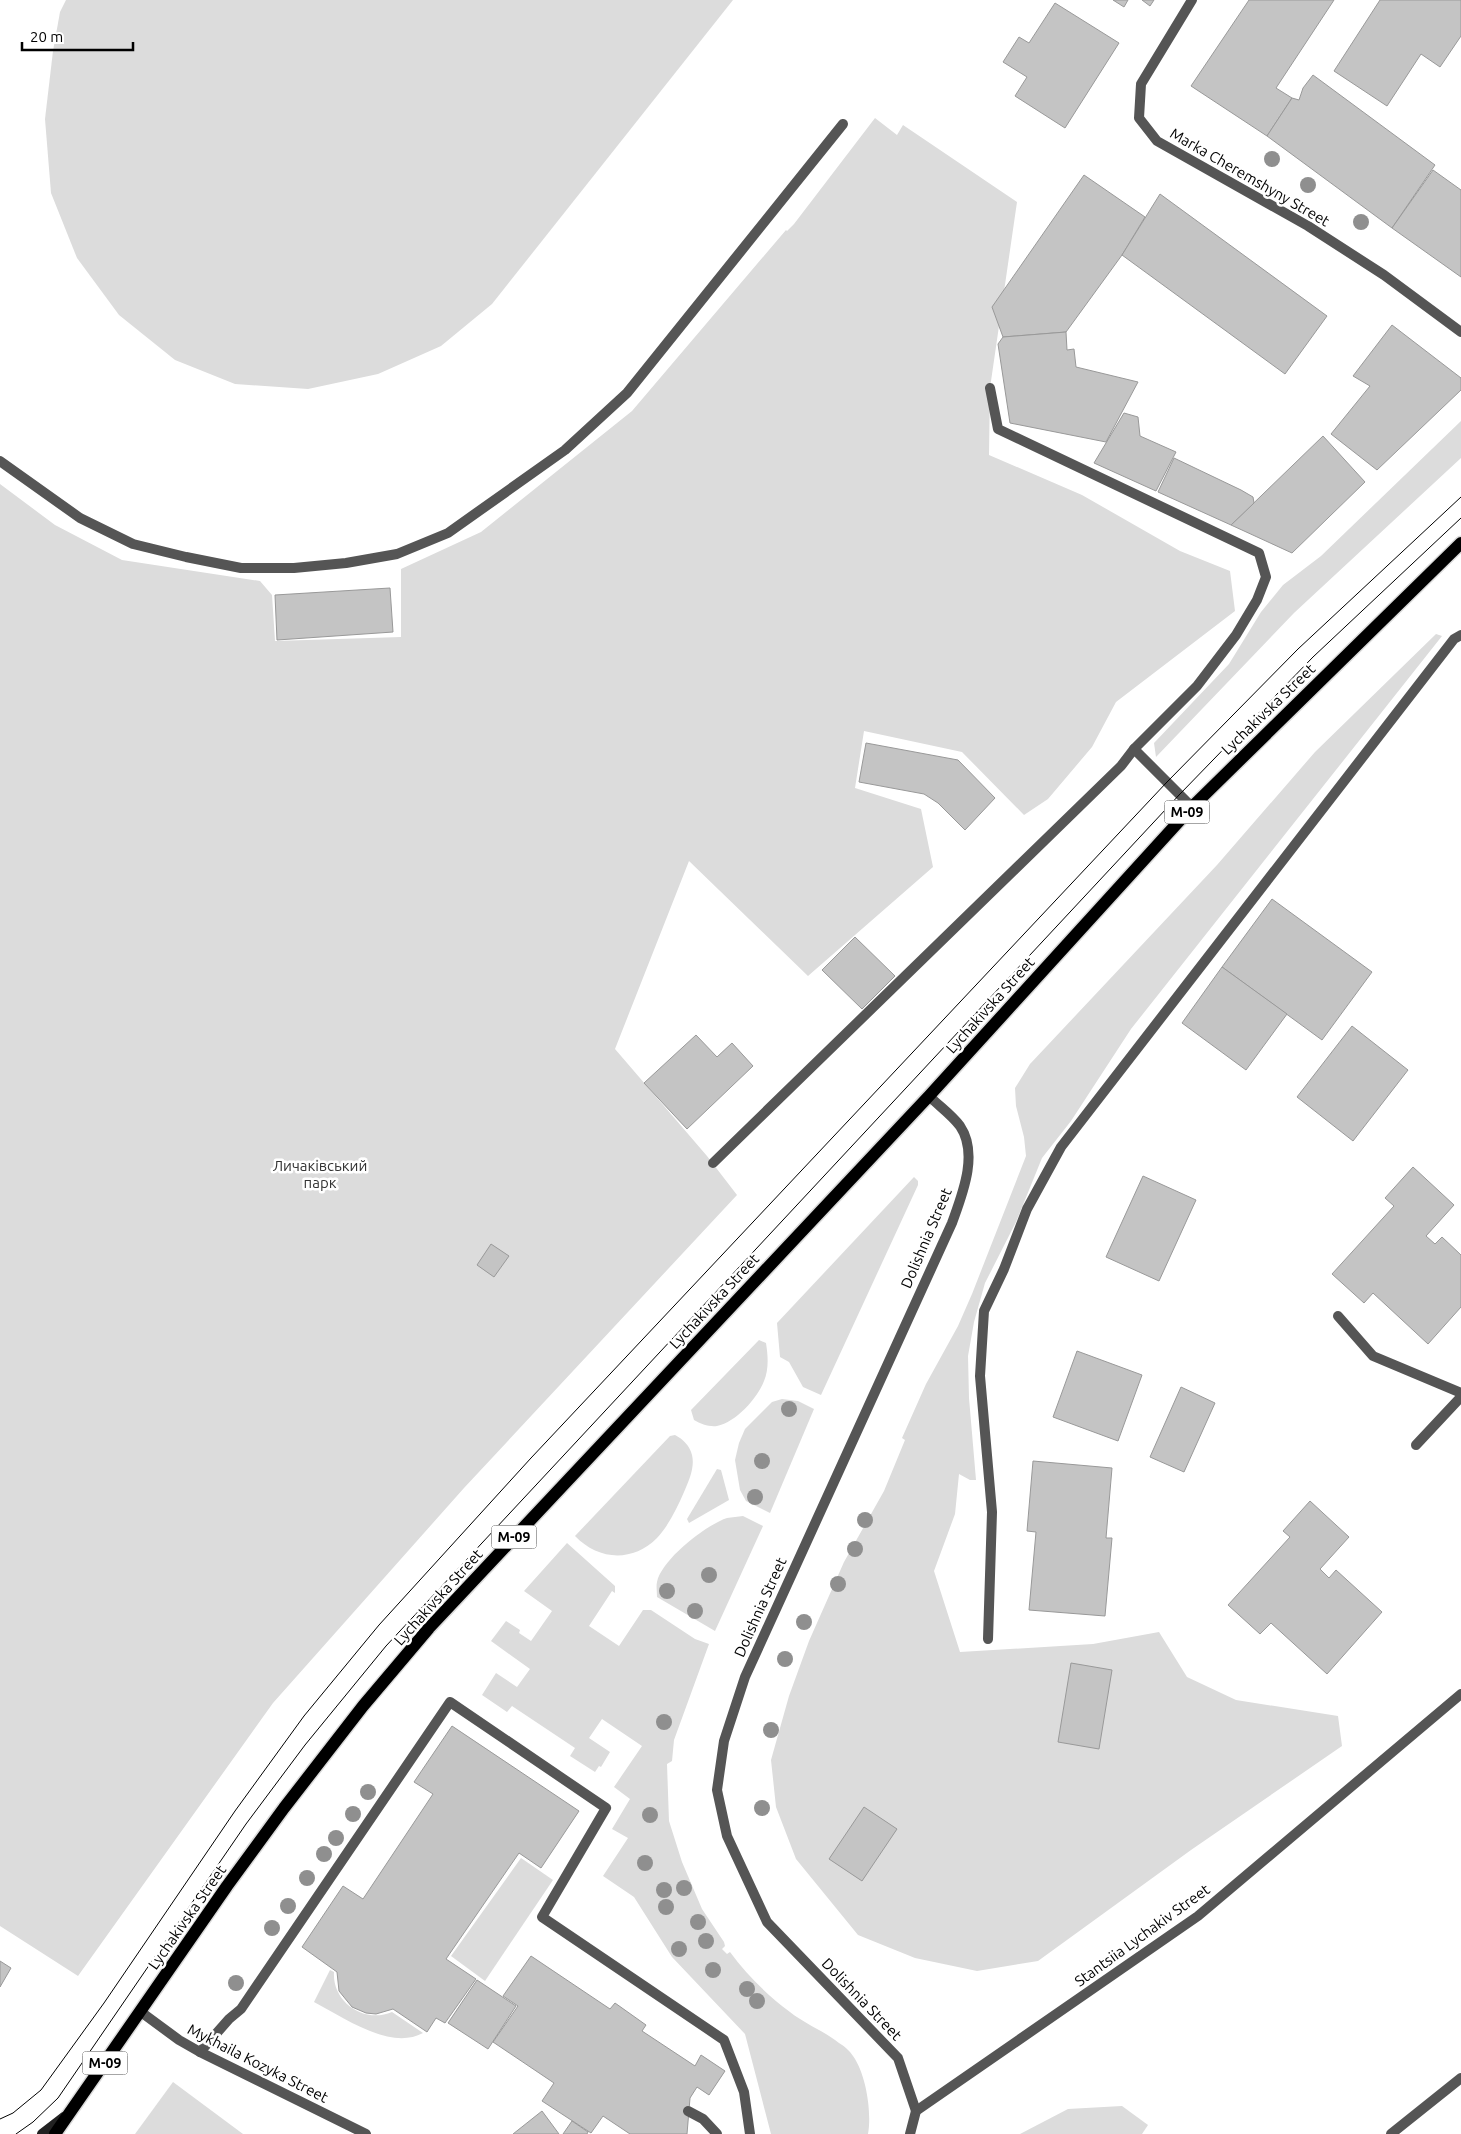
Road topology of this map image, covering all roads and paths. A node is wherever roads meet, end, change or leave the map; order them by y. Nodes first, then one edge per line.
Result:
1 (1192, 0) edge
2 (843, 124) dead end
3 (1461, 332) edge
4 (990, 388) dead end
5 (0, 461) edge
6 (1461, 543) edge
7 (1461, 635) edge
8 (1134, 749) junction
9 (1192, 807) junction
10 (929, 1096) junction
11 (713, 1163) dead end
12 (1338, 1316) dead end
13 (1461, 1395) edge
14 (1416, 1444) dead end
15 (988, 1638) dead end
16 (1461, 1694) edge
17 (140, 2012) junction
18 (200, 2052) junction
19 (1461, 2078) edge
20 (688, 2111) dead end
21 (916, 2111) junction
22 (69, 2113) junction
23 (42, 2134) edge
24 (55, 2134) edge
25 (366, 2134) edge
26 (717, 2134) edge
27 (750, 2134) edge
28 (910, 2134) edge
29 (1391, 2134) edge

1 - 3 street, Marka Cheremshyny Street
2 - 5 street
4 - 8 street
6 - 9 main road, Lychakivska Street / М-09
7 - 15 street
8 - 9 street
8 - 11 street
9 - 10 main road, Lychakivska Street / М-09
10 - 17 main road, Lychakivska Street / М-09
10 - 21 street, Dolishnia Street
12 - 13 street
13 - 14 street
16 - 21 street, Stantsiia Lychakiv Street
17 - 18 street, Mykhaila Kozyka Street
17 - 22 main road, Lychakivska Street / М-09
18 - 25 street, Mykhaila Kozyka Street
18 - 27 street
19 - 29 street
20 - 26 street
21 - 28 street
22 - 23 main road
22 - 24 main road, Lychakivska Street / М-09

